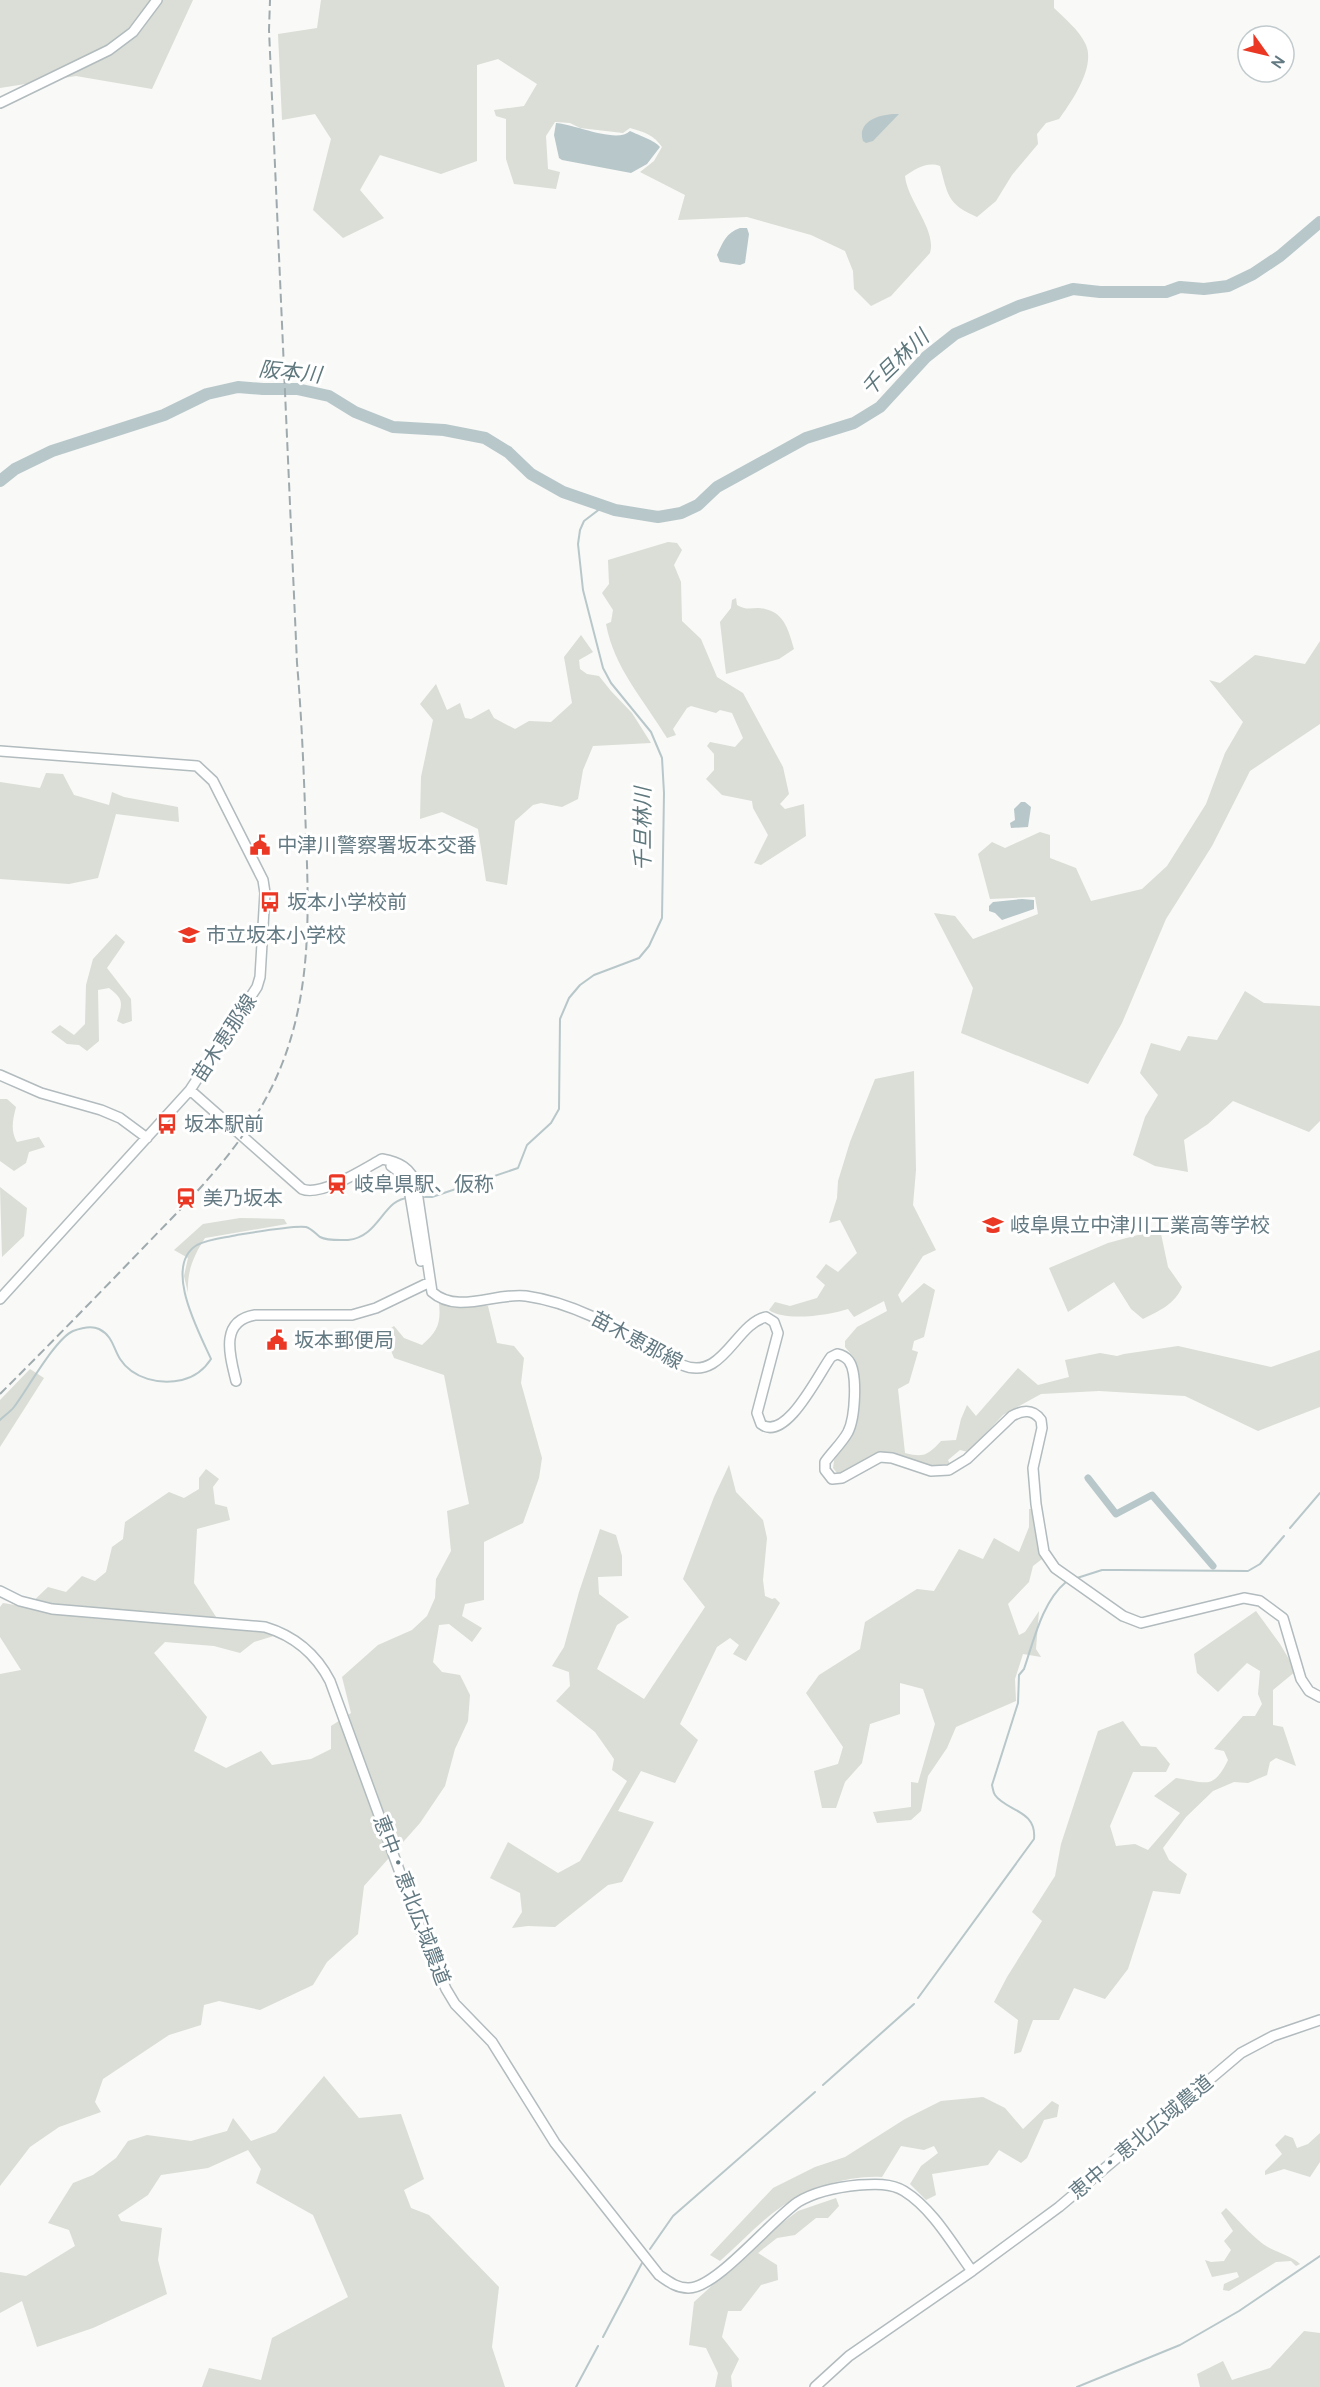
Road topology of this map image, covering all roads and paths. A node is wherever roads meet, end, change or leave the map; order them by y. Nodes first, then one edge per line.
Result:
1 (157, 0) edge
2 (0, 103) edge
3 (0, 751) edge
4 (0, 1075) edge
5 (190, 1090) junction
6 (147, 1138) junction
7 (430, 1282) junction
8 (0, 1299) edge
9 (236, 1380) dead end
10 (0, 1591) edge
11 (1320, 1697) edge
12 (1320, 2020) edge
13 (972, 2271) junction
14 (815, 2387) edge

1 - 2 street
3 - 5 street, 苗木恵那線
4 - 6 street
5 - 6 street
5 - 7 street, 苗木恵那線
6 - 8 street
7 - 9 street
7 - 11 street, 苗木恵那線
10 - 13 street, 恵中・恵北広域農道
12 - 13 street, 恵中・恵北広域農道
13 - 14 street, 恵中・恵北広域農道

